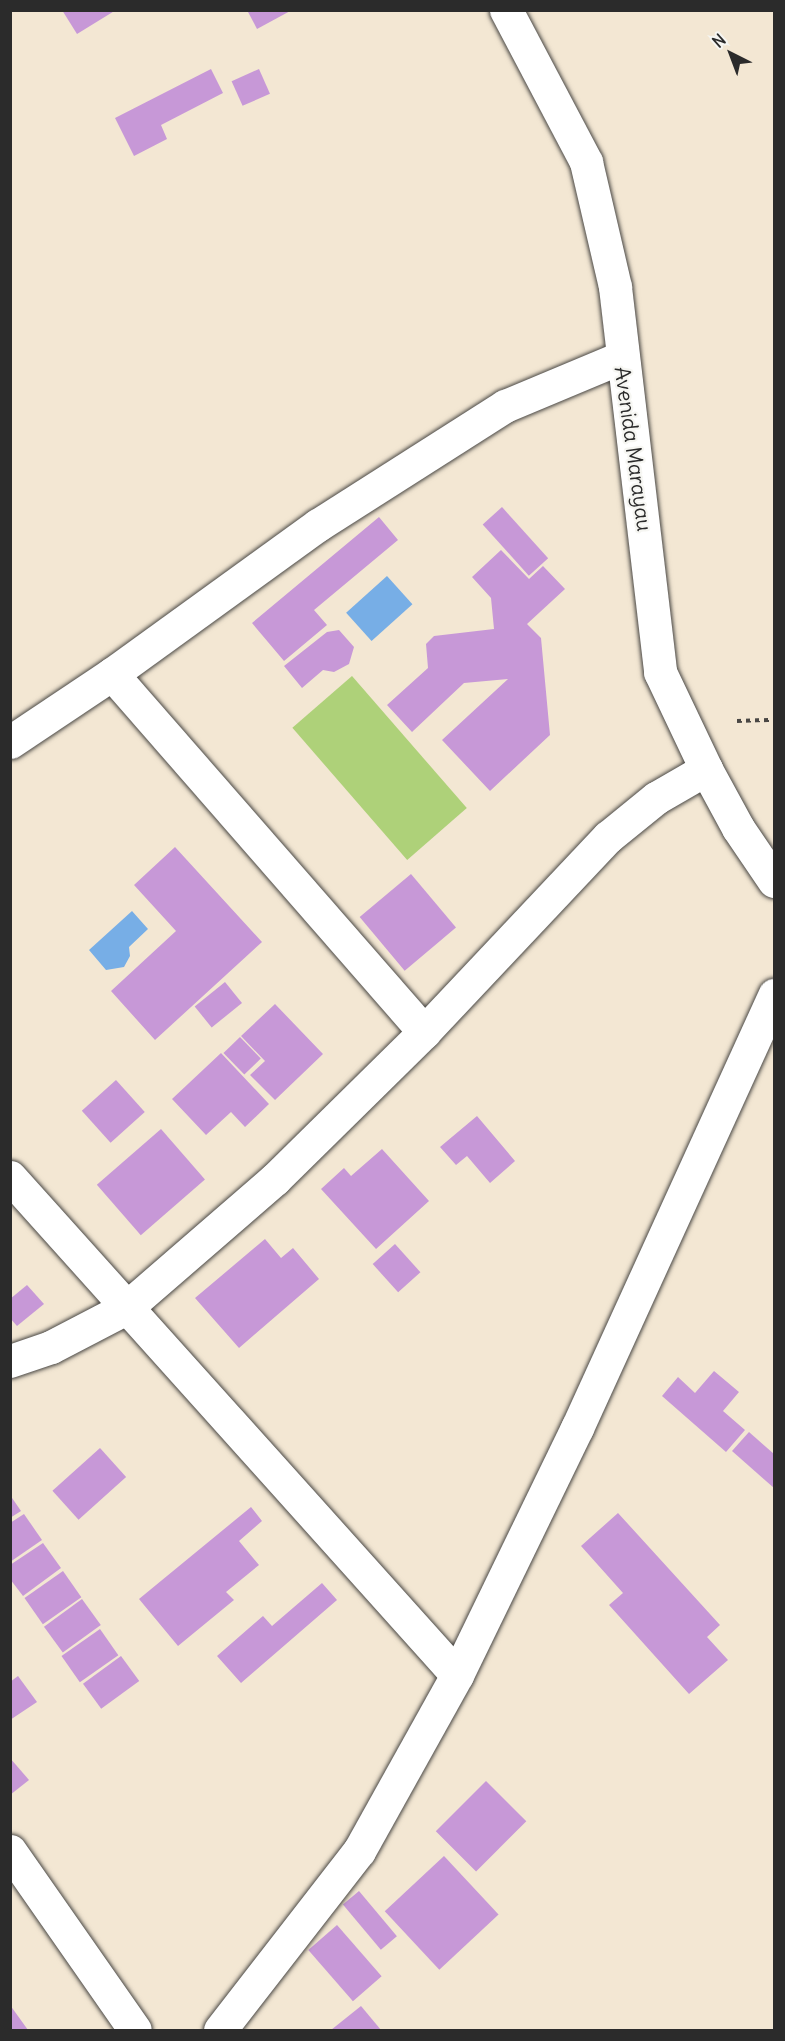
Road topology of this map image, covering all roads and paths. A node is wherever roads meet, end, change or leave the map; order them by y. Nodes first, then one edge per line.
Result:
1 (506, 10) edge
2 (620, 358) junction
3 (112, 674) junction
4 (774, 720) edge
5 (737, 721) dead end
6 (10, 742) edge
7 (706, 769) junction
8 (774, 881) edge
9 (774, 995) edge
10 (424, 1032) junction
11 (10, 1178) edge
12 (126, 1308) junction
13 (10, 1361) edge
14 (457, 1676) junction
15 (10, 1851) edge
16 (135, 2031) edge
17 (220, 2031) edge

1 - 2 street, Avenida Marayau
2 - 3 street
2 - 7 street, Avenida Marayau
3 - 6 street
3 - 10 street
4 - 5 path
7 - 8 street, Avenida Marayau
7 - 10 street
9 - 14 street
10 - 12 street
11 - 12 street
12 - 13 street
12 - 14 street
14 - 17 street
15 - 16 street

